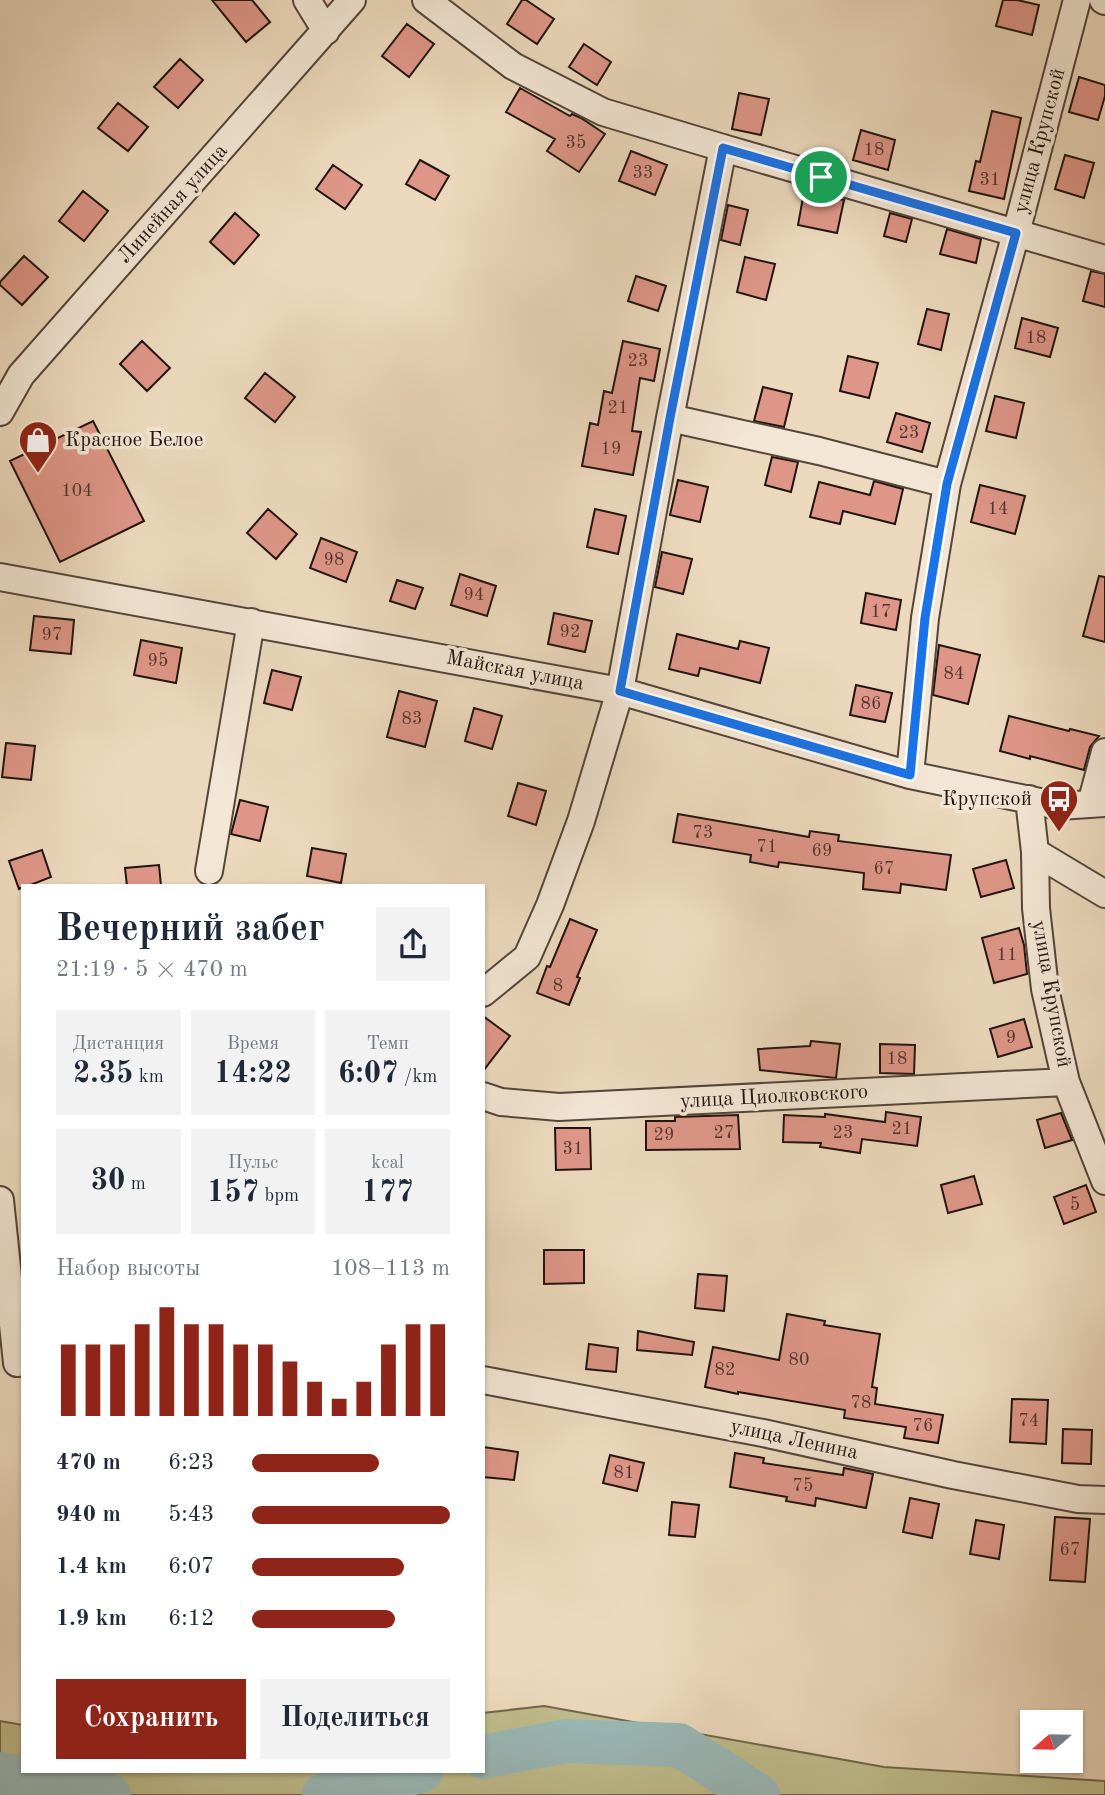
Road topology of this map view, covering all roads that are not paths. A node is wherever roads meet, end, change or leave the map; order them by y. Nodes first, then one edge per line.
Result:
1 (307, 0) edge
2 (352, 0) edge
3 (426, 0) edge
4 (1077, 0) edge
5 (327, 31) junction
6 (723, 148) junction
7 (1016, 233) junction
8 (1105, 260) edge
9 (0, 412) edge
10 (670, 418) junction
11 (947, 484) junction
12 (0, 577) edge
13 (251, 622) junction
14 (620, 691) junction
15 (1105, 752) edge
16 (910, 775) junction
17 (1029, 799) junction
18 (1098, 803) edge
19 (1035, 852) junction
20 (209, 871) dead end
21 (1105, 894) edge
22 (485, 991) edge
23 (1066, 1082) junction
24 (485, 1097) edge
25 (1105, 1181) edge
26 (0, 1200) edge
27 (13, 1364) edge
28 (485, 1380) edge
29 (1105, 1500) edge

1 - 5 street
2 - 5 street, Линейная улица
3 - 6 street
4 - 7 street, улица Крупской
5 - 9 street, Линейная улица
6 - 7 street
6 - 10 street
7 - 8 street
7 - 11 street, улица Крупской
10 - 11 street
10 - 14 street
11 - 16 street, улица Крупской
12 - 13 street, Майская улица
13 - 14 street, Майская улица
13 - 20 street
14 - 16 street, Майская улица
14 - 22 street
15 - 18 street
16 - 17 street, Майская улица
17 - 18 street, Майская улица
17 - 19 street, улица Крупской
19 - 21 street
19 - 23 street, улица Крупской
23 - 24 street, улица Циолковского
23 - 25 street, улица Крупской
26 - 27 street
28 - 29 street, улица Ленина

